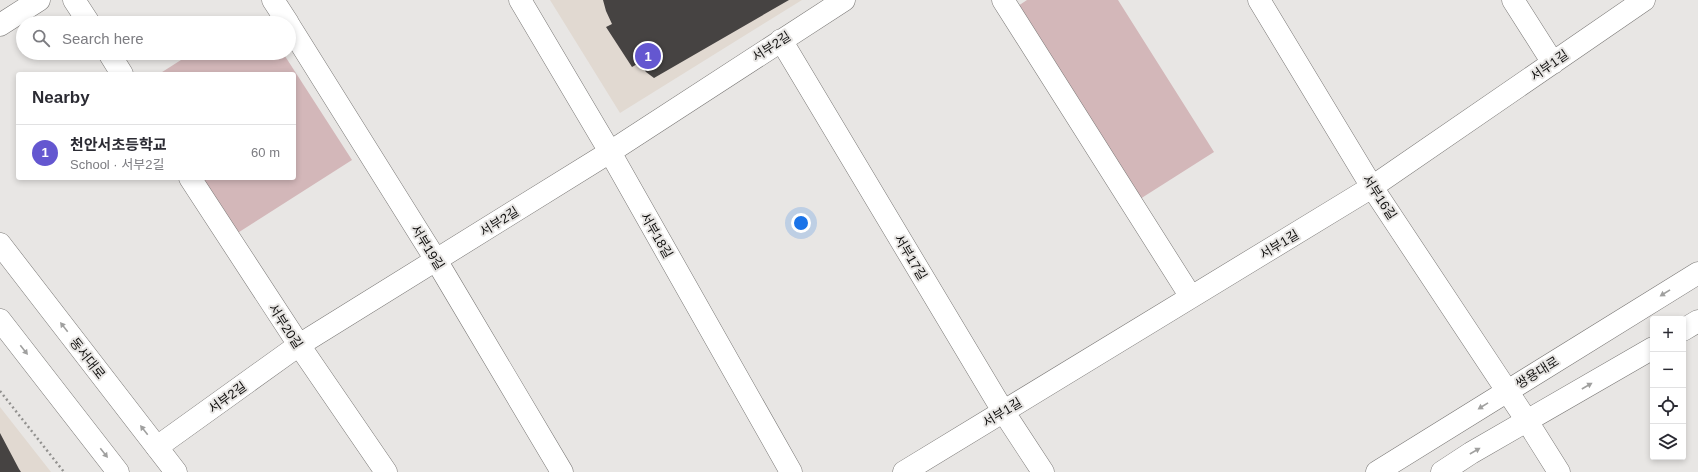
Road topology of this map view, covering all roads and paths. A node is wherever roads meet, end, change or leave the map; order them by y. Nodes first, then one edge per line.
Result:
1 (39, 0) edge
2 (74, 0) edge
3 (273, 0) edge
4 (520, 0) edge
5 (844, 0) edge
6 (1003, 0) edge
7 (1259, 0) edge
8 (1513, 0) edge
9 (1644, 0) edge
10 (84, 16) edge
11 (283, 16) edge
12 (0, 25) edge
13 (296, 37) edge
14 (782, 40) junction
15 (113, 60) edge
16 (1553, 63) junction
17 (121, 72) edge
18 (610, 152) junction
19 (191, 180) edge
20 (1372, 187) junction
21 (0, 244) edge
22 (436, 260) junction
23 (1698, 273) edge
24 (1191, 297) junction
25 (0, 320) edge
26 (1698, 321) edge
27 (1686, 328) edge
28 (299, 345) junction
29 (1650, 350) edge
30 (0, 391) edge
31 (1507, 391) junction
32 (1003, 411) junction
33 (1527, 421) junction
34 (157, 447) junction
35 (64, 472) edge
36 (118, 472) edge
37 (176, 472) edge
38 (386, 472) edge
39 (562, 472) edge
40 (791, 472) edge
41 (904, 472) edge
42 (1043, 472) edge
43 (1377, 472) edge
44 (1442, 472) edge
45 (1559, 472) edge

1 - 12 street
2 - 10 street
3 - 11 street, 서부19길
4 - 18 street, 서부18길
5 - 14 street, 서부2길
6 - 24 street
7 - 20 street, 서부16길
8 - 16 street
9 - 16 street, 서부1길
13 - 22 street, 서부19길
14 - 18 street, 서부2길
14 - 32 street, 서부17길
15 - 17 street
16 - 20 street, 서부1길
18 - 22 street, 서부2길
18 - 40 street, 서부18길
19 - 28 street, 서부20길
20 - 24 street, 서부1길
20 - 31 street, 서부16길
34 -> 21 street, 동서대로
22 - 28 street, 서부2길
22 - 39 street, 서부19길
23 -> 31 street, 쌍용대로
24 - 32 street, 서부1길
25 -> 36 street
26 - 27 street
28 - 34 street, 서부2길
28 - 38 street, 서부20길
33 -> 29 street
30 - 35 path
31 - 33 street, 서부16길
31 -> 43 street, 쌍용대로
32 - 41 street, 서부1길
32 - 42 street, 서부17길
44 -> 33 street
33 - 45 street, 서부16길
34 - 37 street, 동서대로

